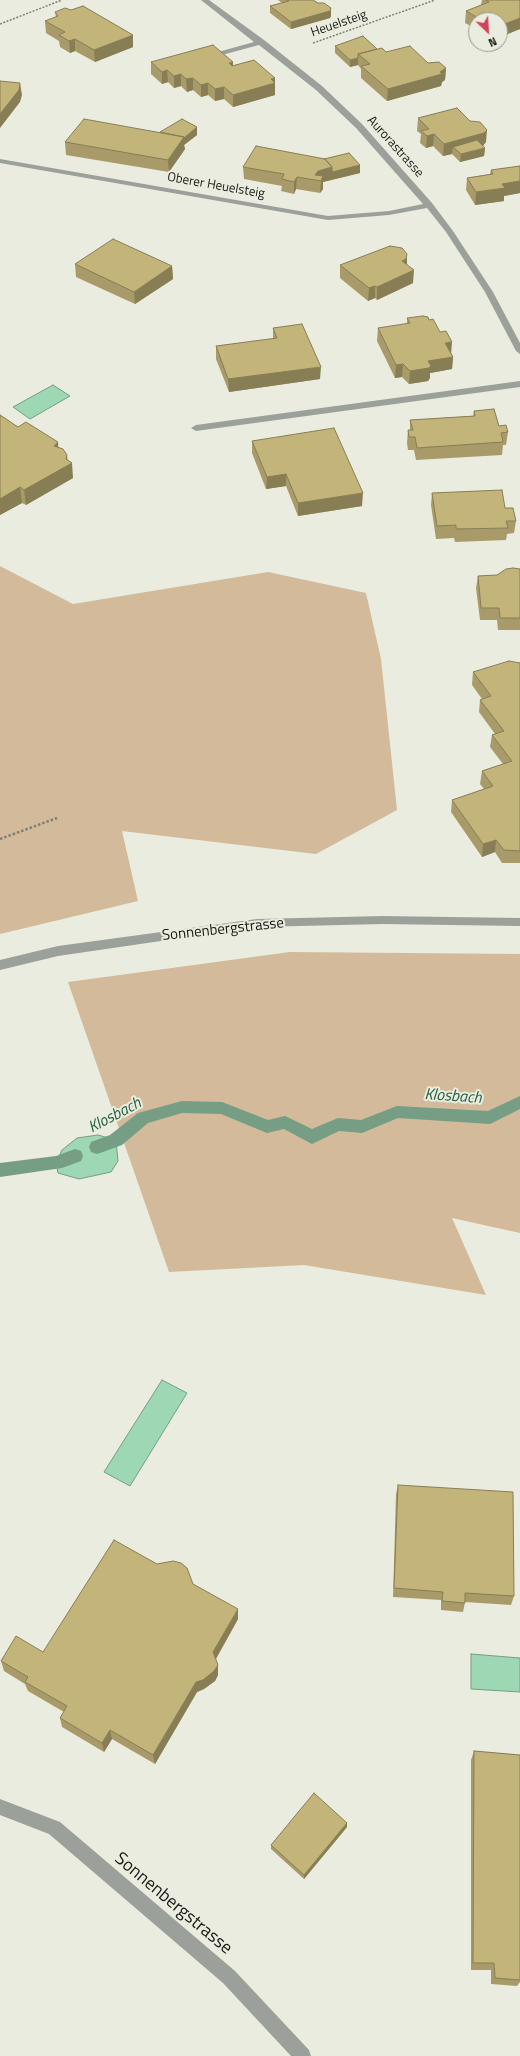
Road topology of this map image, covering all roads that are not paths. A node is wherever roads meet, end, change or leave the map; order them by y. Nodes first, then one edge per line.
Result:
1 (206, 0) edge
2 (261, 42) junction
3 (221, 54) edge
4 (0, 161) edge
5 (429, 205) junction
6 (520, 351) edge
7 (520, 384) edge
8 (196, 428) dead end
9 (520, 922) edge
10 (0, 965) edge
11 (0, 1806) edge
12 (303, 2056) edge

1 - 2 street, Aurorastrasse
2 - 3 street
2 - 5 street, Aurorastrasse
4 - 5 street, Oberer Heuelsteig
5 - 6 street, Aurorastrasse
7 - 8 street
9 - 10 street, Sonnenbergstrasse
11 - 12 street, Sonnenbergstrasse

